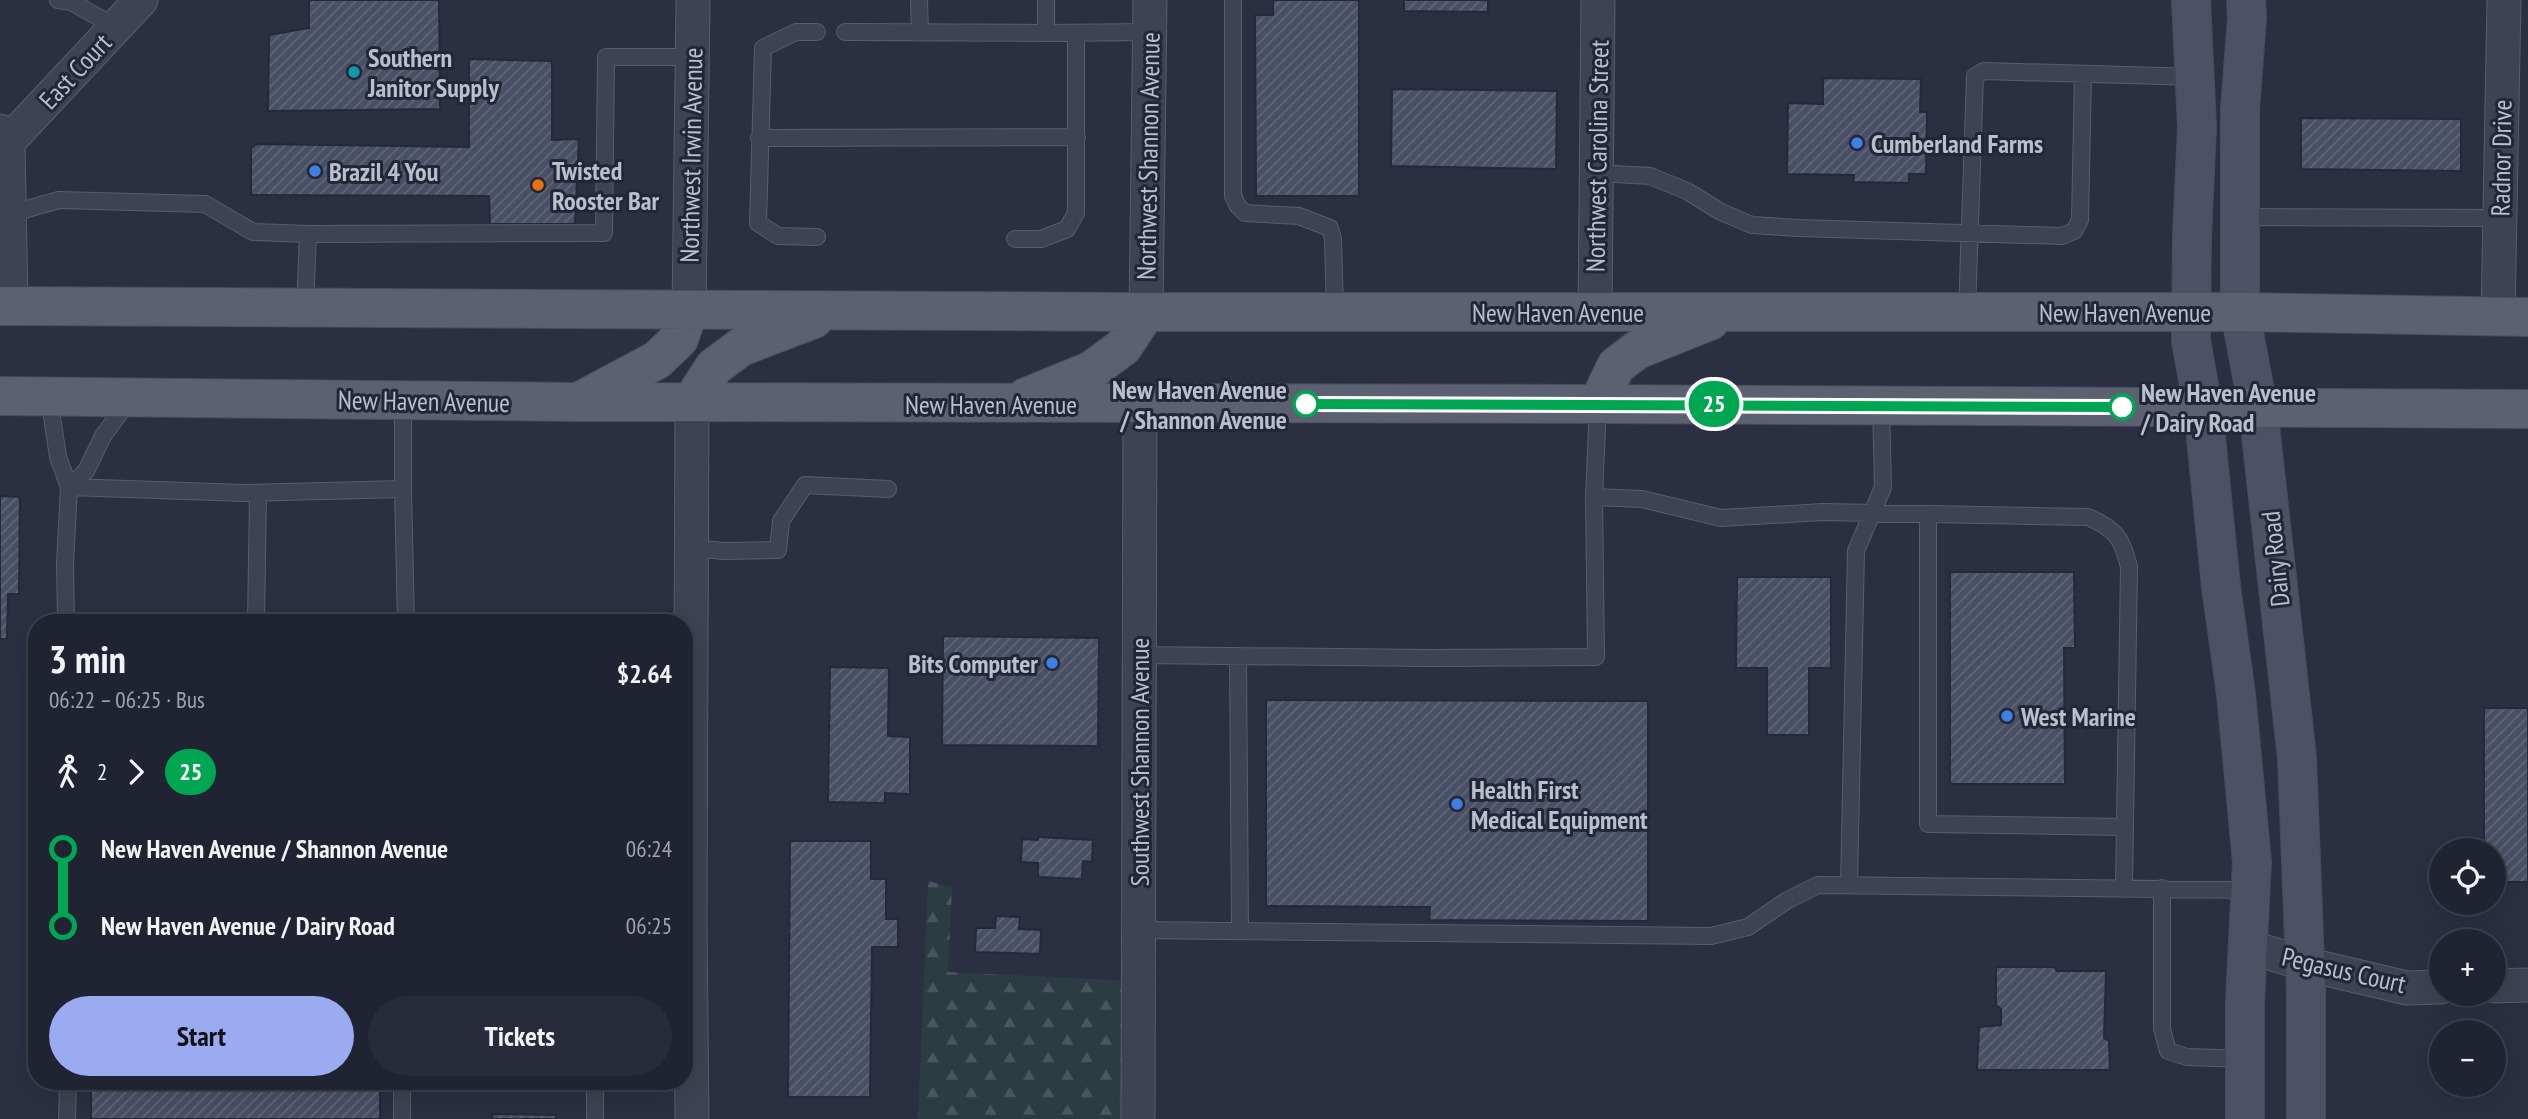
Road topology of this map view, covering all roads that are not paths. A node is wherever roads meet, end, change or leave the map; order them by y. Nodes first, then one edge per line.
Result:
1 (58, 0) edge
2 (141, 0) edge
3 (693, 0) edge
4 (919, 0) edge
5 (1046, 0) edge
6 (1233, 0) edge
7 (1598, 0) edge
8 (2192, 0) edge
9 (2246, 0) edge
10 (2504, 0) edge
11 (1149, 16) edge
12 (117, 27) junction
13 (817, 32) dead end
14 (845, 32) dead end
15 (920, 33) junction
16 (1046, 33) junction
17 (1076, 33) junction
18 (692, 57) junction
19 (2083, 74) junction
20 (2195, 77) junction
21 (4, 137) edge
22 (1077, 137) junction
23 (759, 138) junction
24 (1597, 173) junction
25 (5, 215) edge
26 (2241, 217) junction
27 (2500, 218) junction
28 (1968, 233) junction
29 (308, 234) junction
30 (817, 237) dead end
31 (1015, 239) dead end
32 (6, 306) edge
33 (304, 308) junction
34 (689, 310) junction
35 (836, 311) junction
36 (1146, 312) junction
37 (1335, 312) junction
38 (1595, 312) junction
39 (1739, 312) junction
40 (1967, 312) junction
41 (2192, 312) junction
42 (2240, 312) junction
43 (2513, 316) edge
44 (0, 396) edge
45 (48, 397) junction
46 (131, 397) junction
47 (402, 400) junction
48 (692, 401) junction
49 (577, 402) junction
50 (1011, 403) junction
51 (1140, 404) junction
52 (1598, 404) junction
53 (1881, 405) junction
54 (2203, 408) junction
55 (2258, 408) junction
56 (2528, 409) edge
57 (69, 487) junction
58 (404, 489) junction
59 (888, 489) dead end
60 (258, 493) junction
61 (1594, 497) junction
62 (1871, 514) junction
63 (1928, 515) junction
64 (691, 548) junction
65 (66, 614) edge
66 (256, 614) edge
67 (406, 614) edge
68 (691, 614) edge
69 (1139, 654) junction
70 (1238, 656) junction
71 (2124, 827) junction
72 (1849, 885) junction
73 (2123, 888) junction
74 (2162, 888) junction
75 (2250, 890) junction
76 (1138, 930) junction
77 (1240, 931) junction
78 (2247, 946) junction
79 (2305, 964) junction
80 (2528, 985) edge
81 (2506, 986) edge
82 (2429, 987) edge
83 (2245, 1059) junction
84 (68, 1090) edge
85 (402, 1090) edge
86 (594, 1090) edge
87 (692, 1090) edge
88 (67, 1119) edge
89 (402, 1119) edge
90 (595, 1119) edge
91 (692, 1119) edge
92 (1138, 1119) edge
93 (2245, 1119) edge
94 (2306, 1119) edge

1 - 12 lane
2 - 12 street, East Court
3 - 18 street, Northwest Irwin Avenue
4 - 15 lane
5 - 16 lane
6 - 37 lane
7 - 24 street, Northwest Carolina Street
8 - 20 street
9 - 26 street, Dairy Road
10 - 27 street, Radnor Drive
11 - 17 lane
11 - 36 street, Northwest Shannon Avenue
12 - 21 street, East Court
13 - 23 lane
14 - 15 lane
15 - 16 lane
16 - 17 lane
17 - 22 lane
18 - 29 lane
18 - 34 street, Northwest Irwin Avenue
19 - 20 lane
19 - 28 lane
19 - 28 lane
20 - 41 street
21 - 25 street
22 - 23 lane
22 - 31 lane
23 - 30 lane
24 - 28 lane
24 - 38 street, Northwest Carolina Street
25 - 29 lane
25 - 32 street
26 - 27 lane
26 - 42 street, Dairy Road
27 - 43 street, Radnor Drive
28 - 40 lane
29 - 33 lane
32 - 33 main road, New Haven Avenue
33 - 34 main road, New Haven Avenue
34 - 35 main road, New Haven Avenue
34 - 49 main road
35 - 36 main road, New Haven Avenue
35 - 48 main road
36 - 37 main road, New Haven Avenue
36 - 50 main road
37 - 38 main road, New Haven Avenue
38 - 39 main road, New Haven Avenue
39 - 40 main road, New Haven Avenue
39 - 52 main road
40 - 41 main road, New Haven Avenue
41 - 42 main road, New Haven Avenue
41 - 54 street
42 - 43 main road, New Haven Avenue
42 - 55 street, Dairy Road
44 - 45 main road, New Haven Avenue
45 - 46 main road, New Haven Avenue
45 - 57 lane
46 - 47 main road, New Haven Avenue
46 - 57 lane
47 - 49 main road, New Haven Avenue
47 - 58 lane
48 - 49 main road, New Haven Avenue
48 - 50 main road, New Haven Avenue
48 - 64 street
50 - 51 main road, New Haven Avenue
51 - 52 main road, New Haven Avenue
51 - 69 street, Southwest Shannon Avenue
52 - 53 main road, New Haven Avenue
52 - 61 lane
53 - 54 main road, New Haven Avenue
53 - 62 lane
54 - 55 main road, New Haven Avenue
54 - 75 street
55 - 56 main road, New Haven Avenue
55 - 79 street, Dairy Road
57 - 60 lane
57 - 65 lane
58 - 60 lane
58 - 67 lane
59 - 64 lane
60 - 66 lane
61 - 62 lane
61 - 70 lane
62 - 63 lane
62 - 72 lane
63 - 71 lane
63 - 71 lane
64 - 68 street
69 - 70 lane
69 - 76 street, Southwest Shannon Avenue
70 - 77 lane
71 - 73 lane
72 - 73 lane
72 - 77 lane
73 - 74 lane
74 - 75 lane
74 - 83 lane
75 - 78 street
76 - 77 lane
76 - 92 street, Southwest Shannon Avenue
78 - 79 street, Pegasus Court
78 - 83 street
79 - 82 street, Pegasus Court
79 - 94 street, Dairy Road
80 - 81 street
83 - 93 street
84 - 88 lane
85 - 89 lane
86 - 90 lane
87 - 91 street

